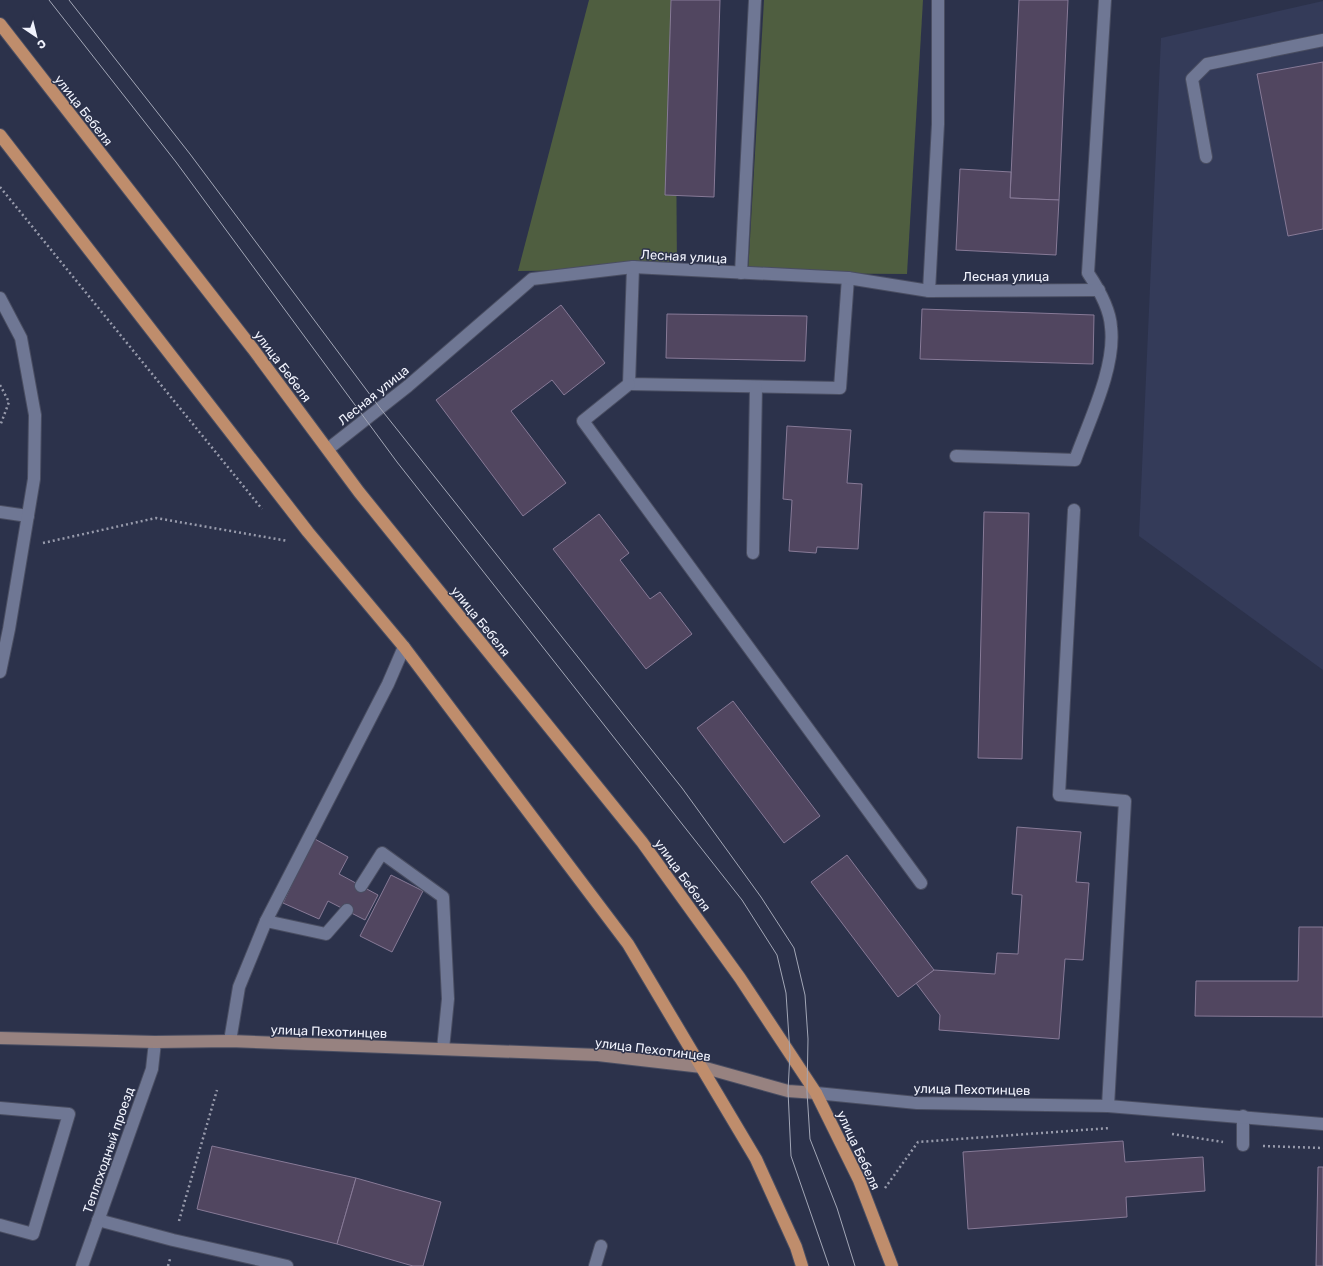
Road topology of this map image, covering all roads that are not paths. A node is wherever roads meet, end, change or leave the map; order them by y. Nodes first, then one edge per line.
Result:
1 (754, 0) edge
2 (938, 0) edge
3 (1105, 0) edge
4 (0, 24) edge
5 (1323, 40) edge
6 (0, 136) edge
7 (1206, 156) dead end
8 (633, 267) junction
9 (741, 273) junction
10 (848, 278) junction
11 (1099, 290) junction
12 (929, 291) junction
13 (0, 298) edge
14 (629, 384) junction
15 (756, 387) junction
16 (328, 449) junction
17 (956, 456) dead end
18 (1074, 510) dead end
19 (0, 512) edge
20 (28, 516) junction
21 (753, 553) dead end
22 (404, 647) junction
23 (0, 672) edge
24 (921, 883) dead end
25 (361, 886) dead end
26 (347, 910) dead end
27 (266, 921) junction
28 (0, 1038) edge
29 (230, 1041) junction
30 (155, 1042) junction
31 (443, 1049) junction
32 (702, 1067) junction
33 (816, 1093) junction
34 (1108, 1106) junction
35 (0, 1108) edge
36 (1243, 1116) junction
37 (1323, 1124) edge
38 (1243, 1145) road end
39 (98, 1220) junction
40 (0, 1225) edge
41 (601, 1246) dead end
42 (82, 1266) edge
43 (287, 1266) edge
44 (595, 1266) edge
45 (802, 1266) edge
46 (892, 1266) edge

1 - 9 street
2 - 12 street
3 - 11 street
4 - 16 main road, улица Бебеля
5 - 7 street
6 - 22 main road
8 - 9 street, Лесная улица
8 - 14 street
8 - 16 street, Лесная улица
9 - 10 street, Лесная улица
10 - 12 street, Лесная улица
10 - 15 street
11 - 12 street, Лесная улица
11 - 17 street
13 - 20 street
14 - 15 street
14 - 24 street
15 - 21 street
16 - 33 main road, улица Бебеля
18 - 34 street
19 - 20 street
20 - 23 street
22 - 27 street
22 - 32 main road
25 - 31 street
26 - 27 street
27 - 29 street
28 - 30 main road, улица Пехотинцев
29 - 30 main road, улица Пехотинцев
29 - 31 main road, улица Пехотинцев
30 - 39 street, Теплоходный проезд
31 - 32 main road, улица Пехотинцев
32 - 33 main road, улица Пехотинцев
32 - 45 main road
33 - 34 street, улица Пехотинцев
33 - 46 main road, улица Бебеля
34 - 36 street, улица Пехотинцев
35 - 40 street
36 - 37 street, улица Пехотинцев
36 - 38 street
39 - 42 street, Теплоходный проезд
39 - 43 street
41 - 44 street

